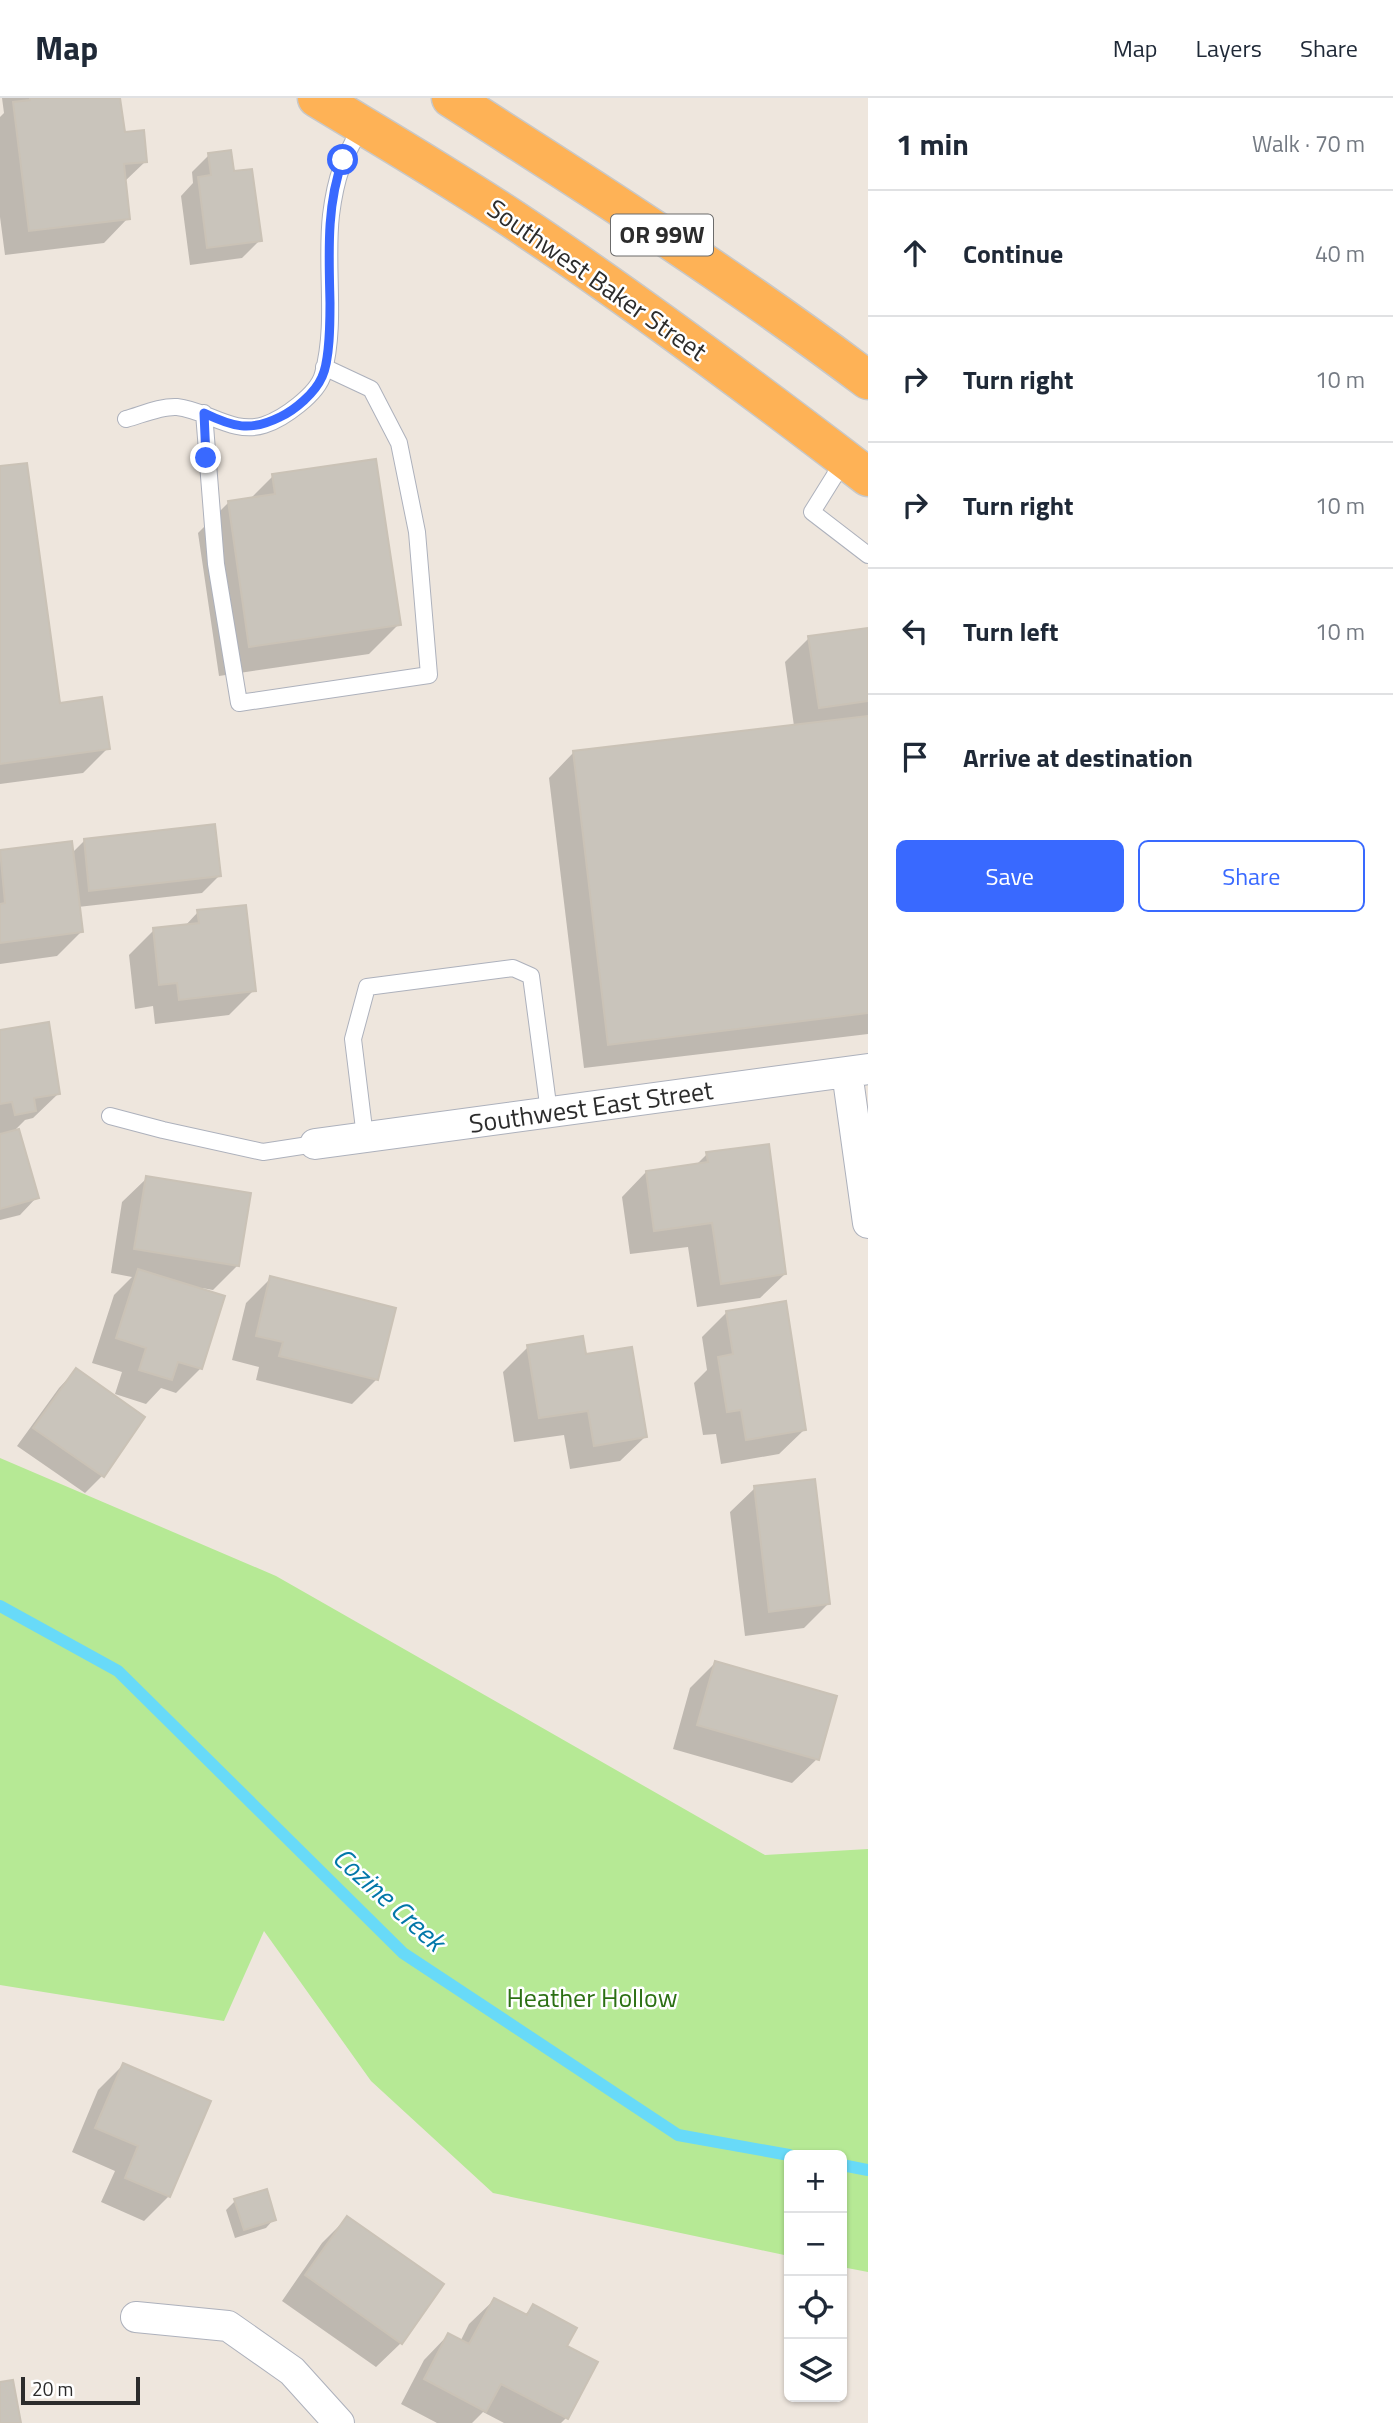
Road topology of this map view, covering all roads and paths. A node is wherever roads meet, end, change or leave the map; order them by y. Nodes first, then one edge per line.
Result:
1 (317, 98) edge
2 (451, 98) edge
3 (362, 125) junction
4 (324, 367) junction
5 (868, 380) edge
6 (204, 413) junction
7 (125, 419) dead end
8 (857, 468) edge
9 (868, 555) edge
10 (858, 1071) edge
11 (549, 1112) junction
12 (110, 1116) dead end
13 (365, 1137) junction
14 (315, 1144) joint
15 (868, 1223) edge
16 (136, 2317) dead end
17 (340, 2423) edge

1 - 3 highway, Southwest Baker Street / OR 99W
2 - 5 highway, OR 99W
3 - 4 lane
3 - 8 highway, Southwest Baker Street / OR 99W
4 - 6 lane
4 - 6 lane
6 - 7 lane
8 - 9 lane
10 - 11 street, Southwest East Street
10 - 15 street
11 - 13 street, Southwest East Street
11 - 13 lane
12 - 14 lane
13 - 14 street, Southwest East Street
16 - 17 street

